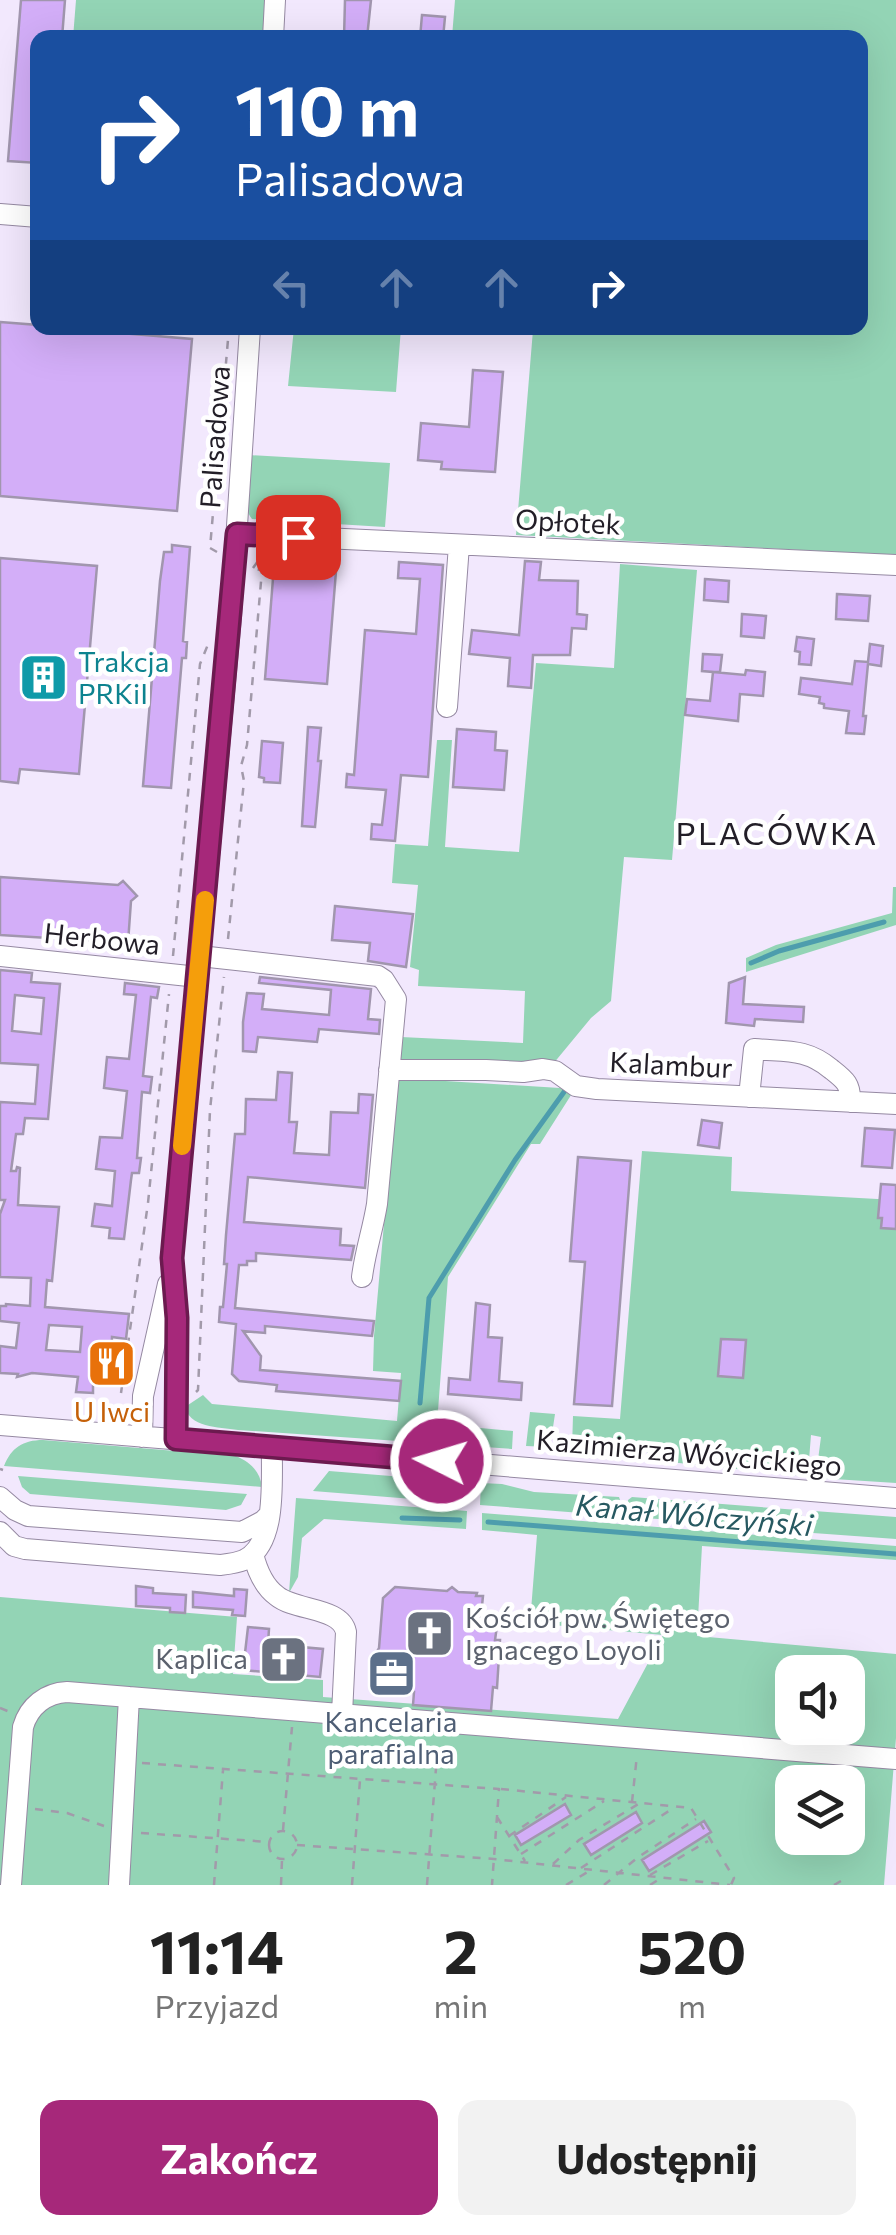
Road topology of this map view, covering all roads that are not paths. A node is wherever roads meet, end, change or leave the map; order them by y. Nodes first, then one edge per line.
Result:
1 (275, 0) edge
2 (273, 30) edge
3 (0, 214) edge
4 (30, 216) edge
5 (250, 335) edge
6 (237, 534) junction
7 (459, 545) junction
8 (896, 565) edge
9 (447, 707) dead end
10 (0, 956) edge
11 (200, 956) junction
12 (198, 978) junction
13 (389, 1070) junction
14 (749, 1097) junction
15 (850, 1102) junction
16 (896, 1104) edge
17 (172, 1268) junction
18 (362, 1277) dead end
19 (0, 1424) edge
20 (142, 1437) junction
21 (176, 1439) junction
22 (272, 1447) junction
23 (0, 1497) edge
24 (896, 1498) edge
25 (269, 1515) junction
26 (0, 1532) edge
27 (253, 1554) junction
28 (129, 1697) junction
29 (342, 1714) junction
30 (896, 1759) edge
31 (8, 1807) edge
32 (11, 1885) edge
33 (119, 1885) edge

1 - 2 street
3 - 4 street
5 - 6 street, Palisadowa
6 - 7 street, Opłotek
6 - 11 street, Palisadowa
7 - 8 street, Opłotek
7 - 9 street
10 - 12 street, Herbowa
11 - 12 street, Palisadowa
11 - 13 street
12 - 17 street, Palisadowa
13 - 14 street, Kalambur
13 - 18 street
14 - 15 street, Kalambur
14 - 15 street
15 - 16 street, Kalambur
17 - 20 street, Palisadowa
17 - 21 street, Palisadowa
19 - 20 street, Kazimierza Wóycickiego
20 - 21 street, Kazimierza Wóycickiego
21 - 22 street, Kazimierza Wóycickiego
22 - 24 street, Kazimierza Wóycickiego
22 - 25 street
23 - 25 street
25 - 27 street
26 - 27 street
27 - 29 street
28 - 29 street
28 - 31 street
28 - 33 street
29 - 30 street
31 - 32 street

